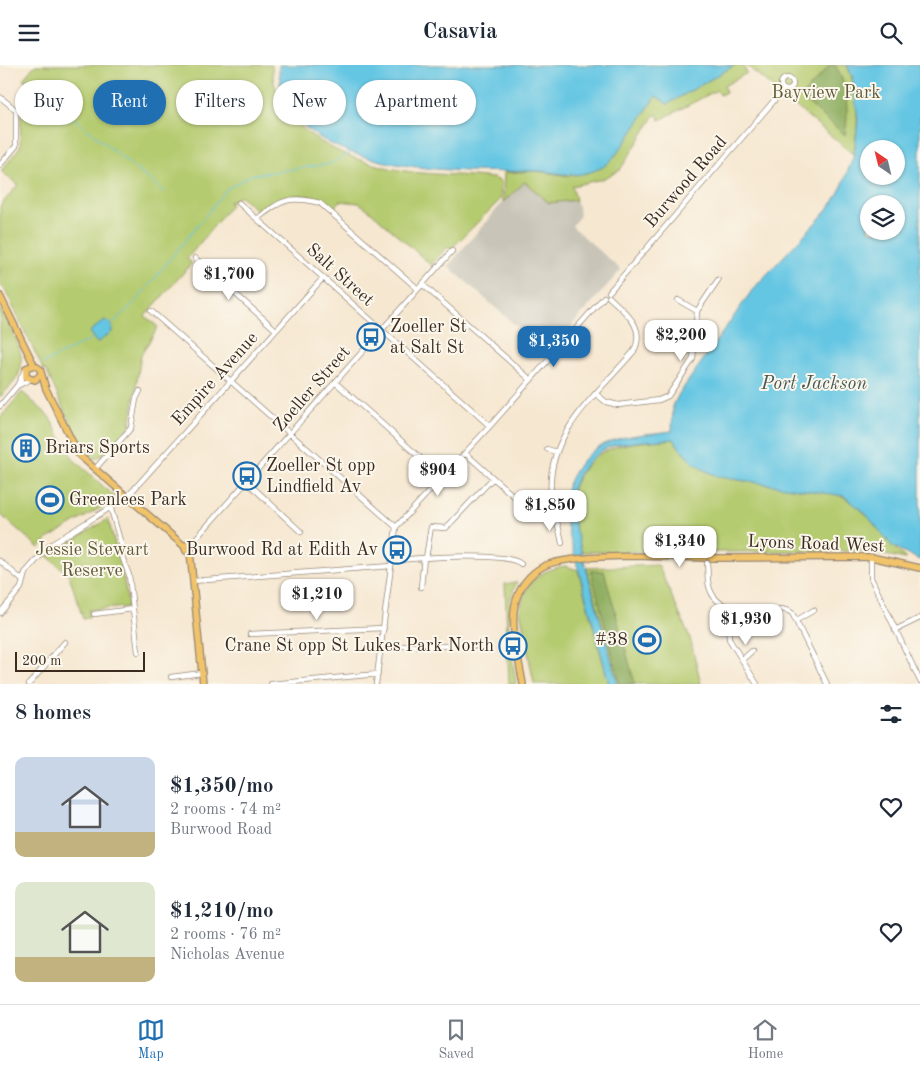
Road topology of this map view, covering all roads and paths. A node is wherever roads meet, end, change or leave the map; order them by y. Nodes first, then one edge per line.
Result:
1 (784, 89) dead end
2 (0, 97) edge
3 (0, 165) edge
4 (238, 203) dead end
5 (257, 219) junction
6 (452, 251) dead end
7 (195, 258) dead end
8 (322, 278) junction
9 (718, 280) dead end
10 (422, 284) junction
11 (418, 289) junction
12 (0, 296) edge
13 (607, 296) junction
14 (678, 300) dead end
15 (150, 311) dead end
16 (696, 311) junction
17 (276, 330) junction
18 (382, 331) junction
19 (26, 351) junction
20 (34, 365) junction
21 (25, 369) junction
22 (40, 375) junction
23 (32, 380) junction
24 (531, 380) junction
25 (230, 382) junction
26 (336, 383) junction
27 (17, 386) junction
28 (46, 389) junction
29 (140, 391) dead end
30 (596, 394) junction
31 (0, 406) edge
32 (490, 426) junction
33 (290, 435) junction
34 (547, 449) dead end
35 (556, 452) junction
36 (465, 453) junction
37 (95, 469) junction
38 (443, 477) junction
39 (493, 478) junction
40 (247, 482) junction
41 (127, 497) junction
42 (110, 509) junction
43 (556, 517) junction
44 (396, 527) junction
45 (301, 532) dead end
46 (562, 543) dead end
47 (188, 545) junction
48 (871, 557) junction
49 (425, 558) junction
50 (707, 560) junction
51 (0, 561) edge
52 (392, 564) junction
53 (521, 564) dead end
54 (920, 568) edge
55 (22, 580) junction
56 (193, 581) junction
57 (421, 587) dead end
58 (730, 608) junction
59 (133, 609) junction
60 (814, 610) dead end
61 (0, 613) edge
62 (94, 614) dead end
63 (920, 618) edge
64 (797, 621) junction
65 (384, 627) junction
66 (895, 630) junction
67 (250, 634) dead end
68 (65, 642) dead end
69 (381, 646) junction
70 (476, 646) dead end
71 (752, 651) dead end
72 (138, 652) dead end
73 (743, 659) junction
74 (202, 673) junction
75 (378, 674) junction
76 (171, 677) dead end
77 (920, 681) edge
78 (319, 682) edge
79 (29, 684) edge
80 (203, 684) edge
81 (271, 684) edge
82 (376, 684) edge
83 (523, 684) edge
84 (757, 684) edge
85 (827, 684) edge

1 - 13 street, Burwood Road
2 - 3 street
4 - 5 street, Salt Street
5 - 8 street, Salt Street
5 - 11 street
6 - 10 street, Zoeller Street
7 - 17 street
8 - 17 street, Empire Avenue
8 - 18 street, Salt Street
9 - 16 street
10 - 11 street, Zoeller Street
10 - 24 street
11 - 18 street, Zoeller Street
12 - 19 main road
13 - 24 street, Burwood Road
13 - 30 street
14 - 16 street
15 - 25 street
16 - 30 street
17 - 25 street, Empire Avenue
18 - 26 street, Zoeller Street
18 - 32 street, Salt Street
19 - 20 main road
19 - 21 main road
20 - 21 main road
20 - 22 main road
21 - 23 main road
21 - 27 street
22 - 23 main road
22 - 28 main road
23 - 27 street
23 - 28 main road
24 - 32 street, Burwood Road
25 - 33 street
25 - 41 street, Empire Avenue
26 - 33 street, Zoeller Street
26 - 38 street
27 - 31 street
28 - 37 main road
29 - 37 street
30 - 35 street
32 - 36 street, Burwood Road
33 - 40 street, Zoeller Street
33 - 44 street
34 - 35 street
35 - 43 street
36 - 38 street, Burwood Road
36 - 39 street
37 - 41 main road
38 - 44 street, Burwood Road
39 - 43 street
39 - 49 street
40 - 45 street
40 - 47 street, Zoeller Street
41 - 42 street, Empire Avenue
41 - 47 main road
42 - 55 street, Empire Avenue
42 - 59 street
43 - 46 street
44 - 52 street
47 - 56 main road
48 - 50 main road, Lyons Road West
48 - 54 main road, Lyons Road West
48 - 66 street
49 - 52 street
49 - 53 street
49 - 57 street
50 - 58 street
50 - 83 main road, Lyons Road West
51 - 55 street
52 - 56 street
52 - 65 street
55 - 61 street, Empire Avenue
56 - 74 main road
58 - 64 street
58 - 73 street
59 - 62 street
59 - 72 street
60 - 64 street
63 - 66 street
64 - 85 street
65 - 67 street
65 - 69 street
66 - 77 street
68 - 79 street
69 - 70 street
69 - 75 street
71 - 73 street
73 - 84 street
74 - 76 street
74 - 80 main road
75 - 78 street
75 - 82 street
78 - 81 street

